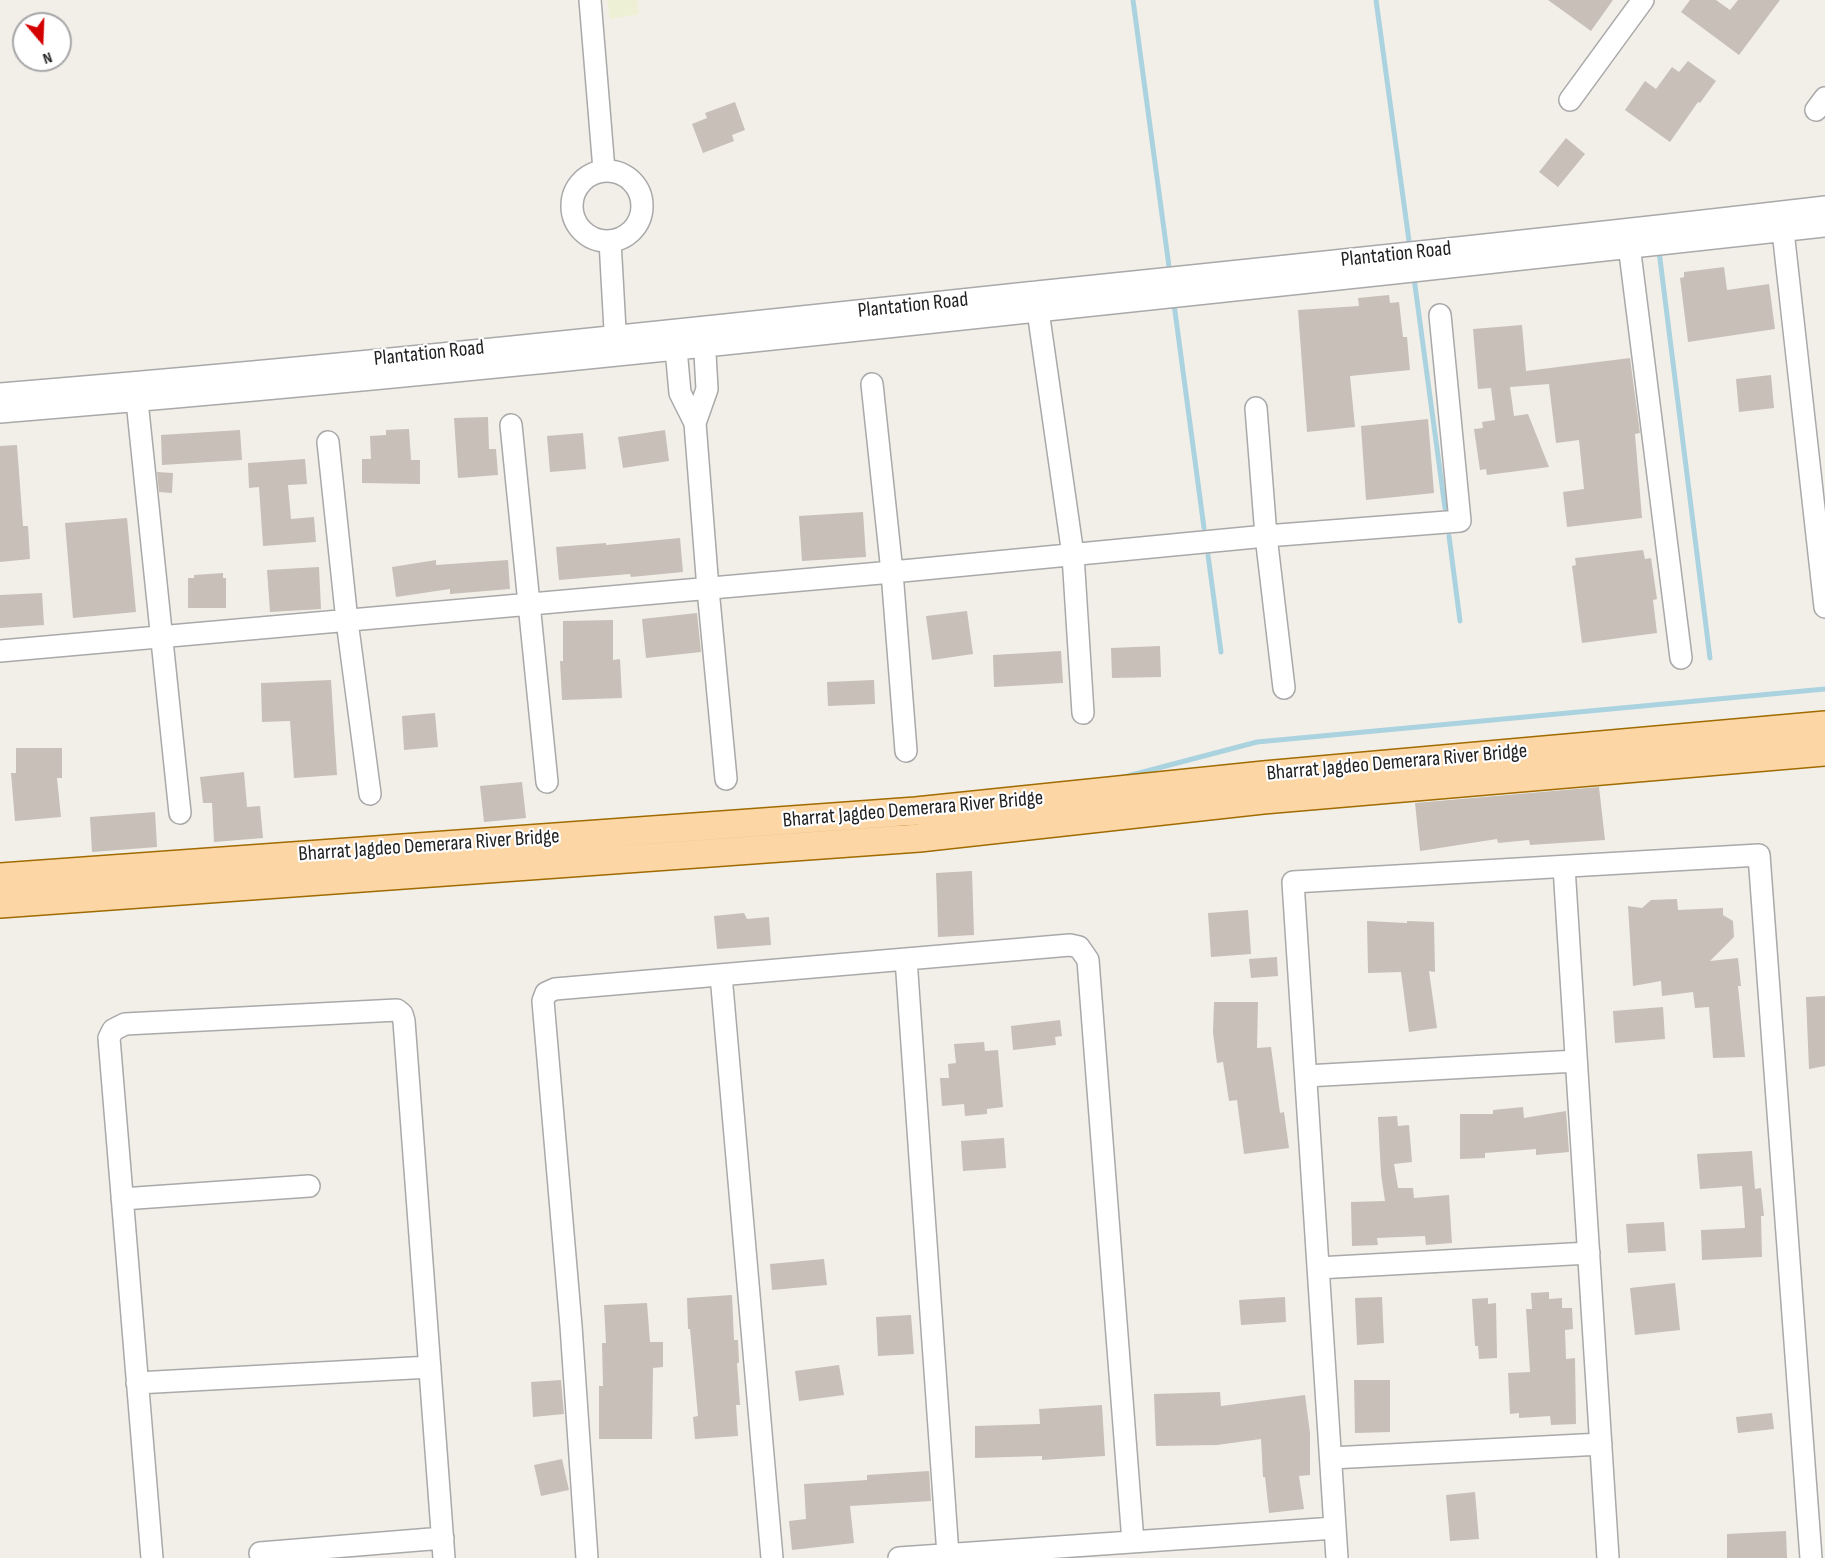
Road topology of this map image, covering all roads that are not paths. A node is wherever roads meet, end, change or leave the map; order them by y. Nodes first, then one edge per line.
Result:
1 (590, 0) edge
2 (1643, 0) edge
3 (1570, 100) dead end
4 (604, 171) junction
5 (1825, 207) edge
6 (1825, 226) edge
7 (1783, 231) junction
8 (1629, 240) junction
9 (610, 241) junction
10 (1038, 311) junction
11 (1440, 315) dead end
12 (705, 338) junction
13 (675, 340) junction
14 (616, 345) junction
15 (872, 384) dead end
16 (0, 394) edge
17 (137, 401) junction
18 (1256, 408) dead end
19 (0, 412) edge
20 (695, 423) junction
21 (511, 425) dead end
22 (328, 442) dead end
23 (1266, 536) junction
24 (1073, 555) junction
25 (892, 572) junction
26 (708, 589) junction
27 (530, 605) junction
28 (1825, 607) edge
29 (347, 621) junction
30 (161, 638) junction
31 (0, 651) edge
32 (1682, 658) dead end
33 (1284, 688) dead end
34 (1083, 713) dead end
35 (1825, 725) edge
36 (906, 751) dead end
37 (1825, 752) edge
38 (726, 779) dead end
39 (547, 782) dead end
40 (370, 794) dead end
41 (180, 813) dead end
42 (1564, 867) junction
43 (0, 877) edge
44 (0, 904) edge
45 (906, 959) junction
46 (721, 975) junction
47 (1576, 1061) junction
48 (1306, 1076) junction
49 (309, 1186) dead end
50 (122, 1199) junction
51 (1589, 1252) junction
52 (1318, 1268) junction
53 (430, 1367) junction
54 (138, 1383) junction
55 (1601, 1444) junction
56 (1330, 1458) junction
57 (1335, 1528) junction
58 (1133, 1542) junction
59 (444, 1548) edge
60 (260, 1553) dead end
61 (948, 1555) junction
62 (152, 1558) edge
63 (587, 1558) edge
64 (772, 1558) edge
65 (900, 1558) edge
66 (1337, 1558) edge
67 (1608, 1558) edge
68 (1811, 1558) edge

1 - 4 street
2 - 3 street
4 - 9 street
4 - 9 street
5 - 8 street, Plantation Road
6 - 7 street, Plantation Road
7 - 8 street, Plantation Road
7 - 28 street
8 - 10 street, Plantation Road
8 - 12 street, Plantation Road
8 - 32 street
9 - 14 street
10 - 12 street, Plantation Road
10 - 24 street
11 - 23 street
12 - 13 street, Plantation Road
12 - 20 street
13 - 14 street, Plantation Road
13 - 20 street
14 - 16 street, Plantation Road
14 - 17 street, Plantation Road
15 - 25 street
17 - 19 street, Plantation Road
17 - 30 street
18 - 23 street
20 - 26 street
21 - 27 street
22 - 29 street
23 - 24 street
23 - 33 street
24 - 25 street
24 - 34 street
25 - 26 street
25 - 36 street
26 - 27 street
26 - 38 street
27 - 29 street
27 - 39 street
29 - 30 street
29 - 40 street
30 - 31 street
30 - 41 street
35 - 43 main road, Bharrat Jagdeo Demerara River Bridge
37 - 44 main road, Bharrat Jagdeo Demerara River Bridge
42 - 47 street
42 - 48 street
42 - 68 street
45 - 46 street
45 - 58 street
45 - 61 street
46 - 63 street
46 - 64 street
47 - 48 street
47 - 51 street
48 - 52 street
49 - 50 street
50 - 53 street
50 - 54 street
51 - 52 street
51 - 55 street
52 - 56 street
53 - 54 street
53 - 59 street
54 - 62 street
55 - 56 street
55 - 67 street
56 - 57 street
57 - 58 street
57 - 66 street
58 - 61 street
59 - 60 street
61 - 65 street

